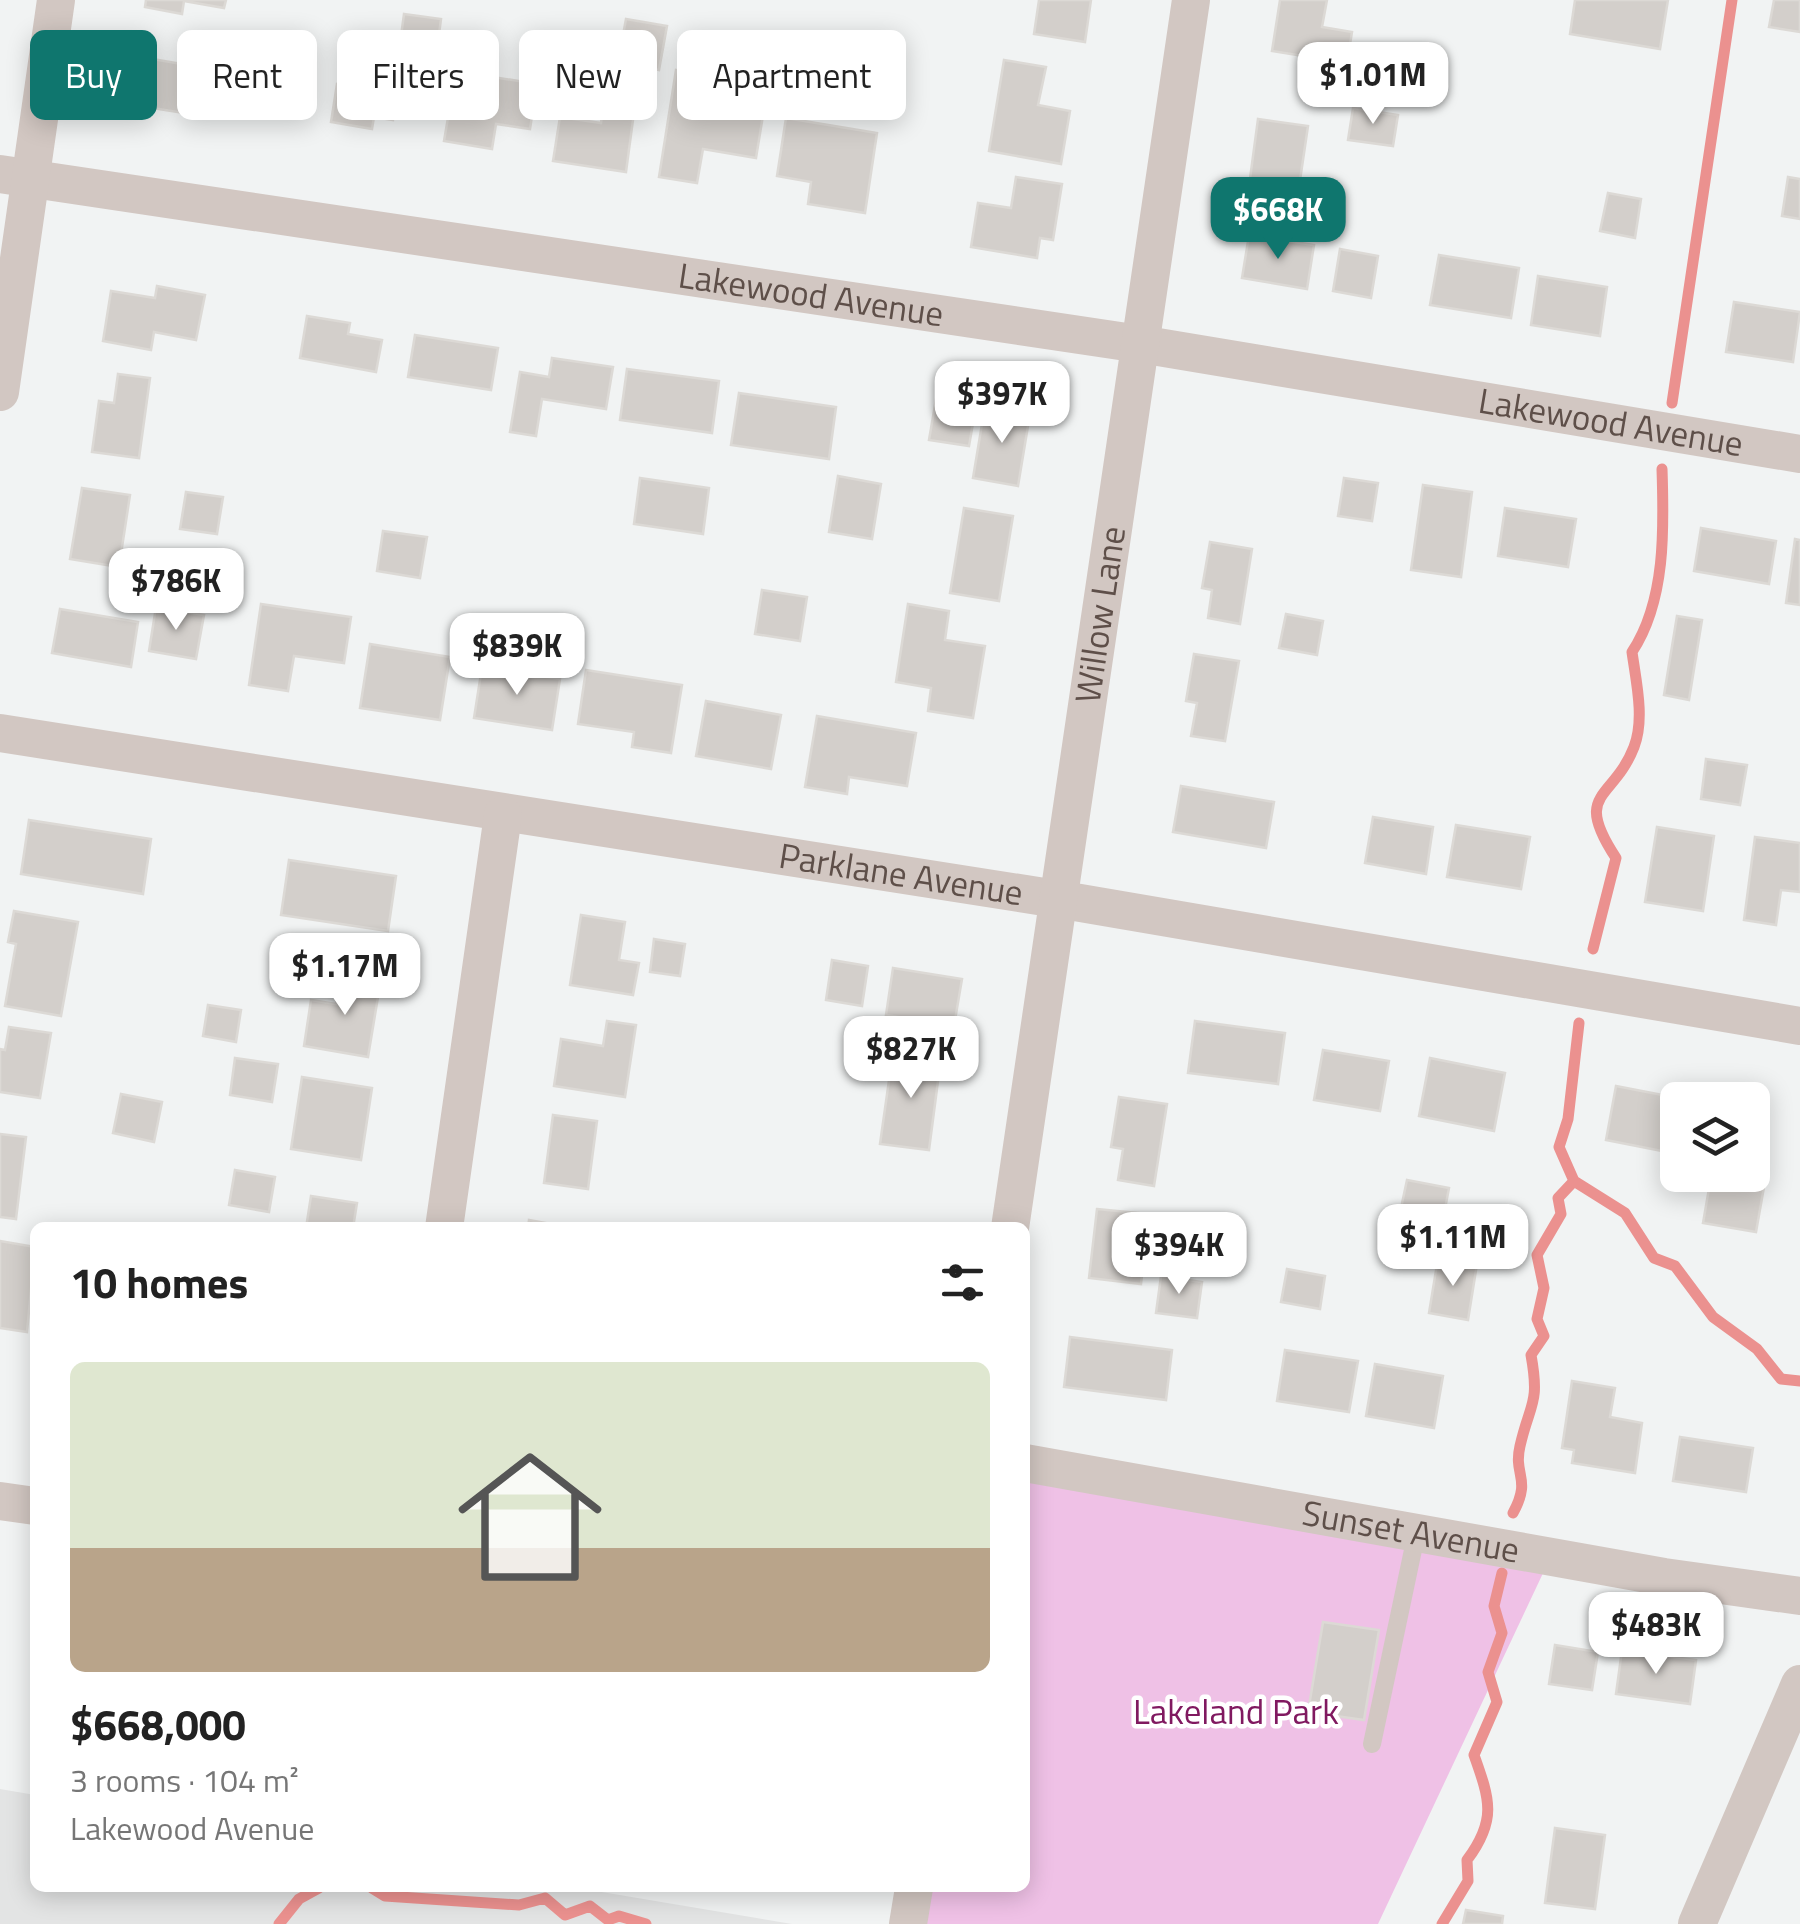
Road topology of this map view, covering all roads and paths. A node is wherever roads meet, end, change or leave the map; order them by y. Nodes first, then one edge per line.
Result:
1 (56, 0) edge
2 (1192, 0) edge
3 (14, 176) edge
4 (1140, 344) junction
5 (0, 392) edge
6 (1800, 454) edge
7 (0, 733) edge
8 (502, 815) junction
9 (1057, 899) junction
10 (1800, 1026) edge
11 (445, 1222) edge
12 (1011, 1222) edge
13 (1030, 1464) edge
14 (0, 1500) edge
15 (30, 1505) edge
16 (1417, 1531) junction
17 (1800, 1596) edge
18 (1800, 1684) edge
19 (1372, 1744) dead end
20 (913, 1892) edge
21 (908, 1924) edge
22 (1697, 1924) edge

1 - 3 street
2 - 4 street, Willow Lane
3 - 4 street, Lakewood Avenue
3 - 5 street
4 - 6 street, Lakewood Avenue
4 - 9 street, Willow Lane
7 - 8 street, Parklane Avenue
8 - 9 street, Parklane Avenue
8 - 11 street
9 - 10 street, Parklane Avenue
9 - 12 street, Willow Lane
13 - 16 street, Sunset Avenue
14 - 15 street
16 - 17 street, Sunset Avenue
16 - 19 lane
18 - 22 street
20 - 21 street

